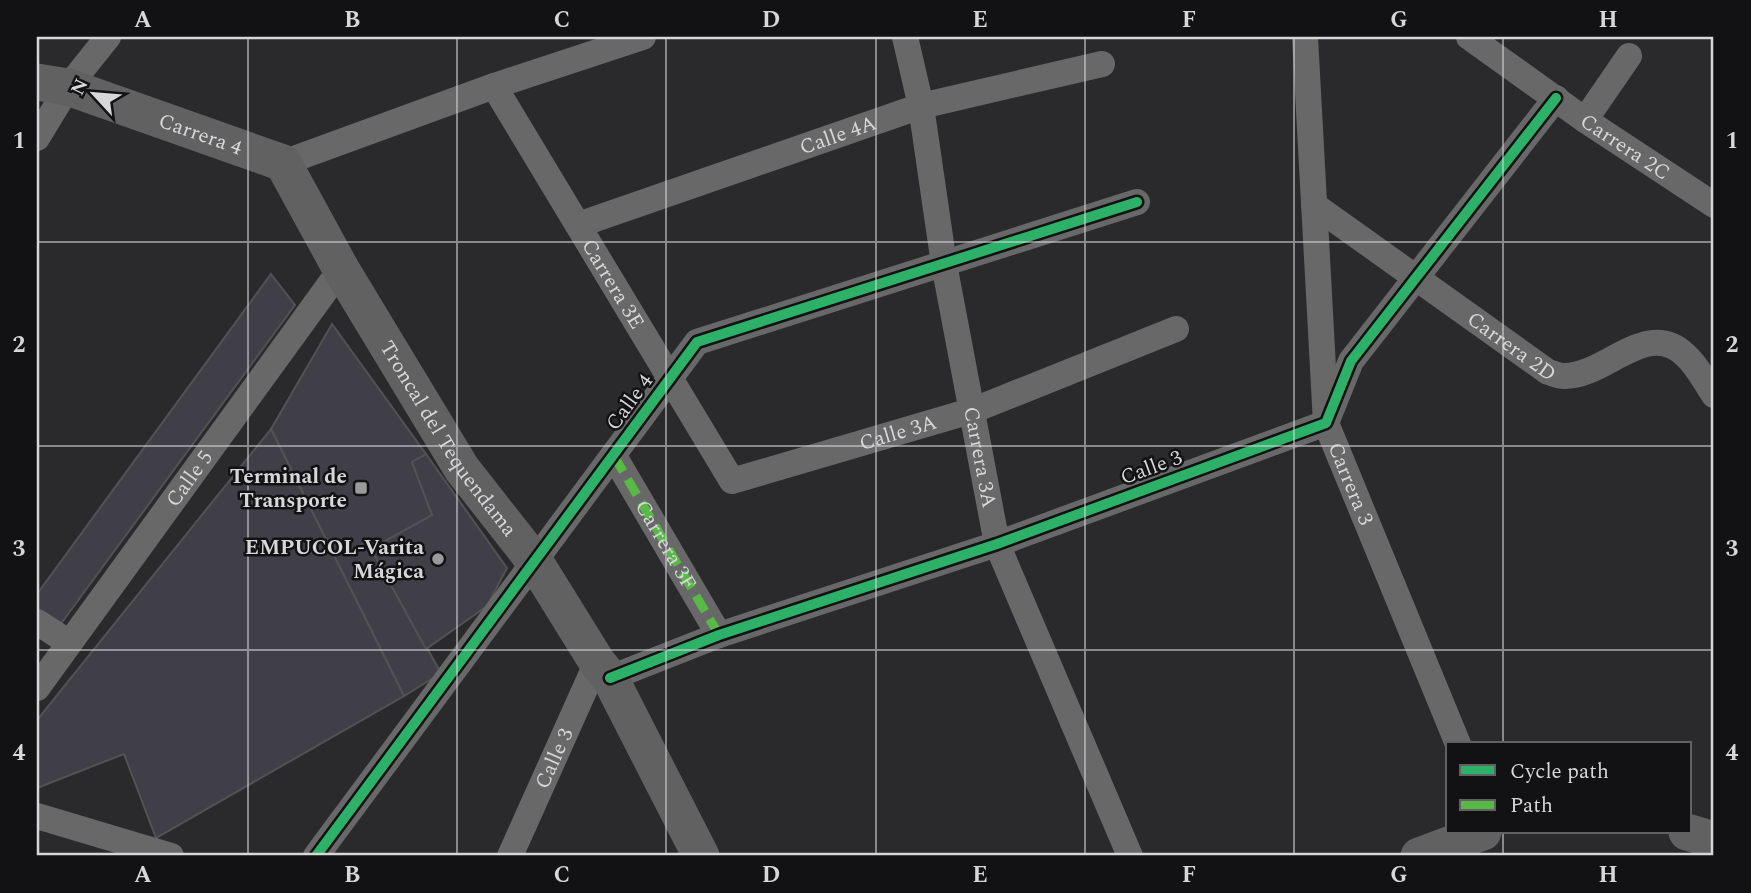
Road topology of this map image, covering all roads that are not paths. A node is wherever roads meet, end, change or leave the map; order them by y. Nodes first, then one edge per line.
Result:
1 (108, 37) edge
2 (643, 37) edge
3 (905, 37) edge
4 (1305, 37) edge
5 (1469, 37) edge
6 (1629, 56) dead end
7 (1102, 64) dead end
8 (53, 85) edge
9 (495, 86) junction
10 (1556, 98) junction
11 (921, 106) junction
12 (1585, 120) junction
13 (37, 138) edge
14 (283, 163) junction
15 (1137, 202) dead end
16 (1314, 205) junction
17 (1714, 205) edge
18 (578, 225) junction
19 (944, 264) junction
20 (341, 269) junction
21 (1417, 278) junction
22 (1177, 328) dead end
23 (670, 379) junction
24 (1714, 395) edge
25 (974, 410) junction
26 (1326, 423) junction
27 (614, 456) junction
28 (733, 481) joint
29 (998, 544) junction
30 (535, 562) junction
31 (37, 622) edge
32 (719, 635) junction
33 (68, 642) junction
34 (603, 670) junction
35 (37, 688) edge
36 (1457, 742) edge
37 (37, 816) edge
38 (1692, 833) edge
39 (1478, 834) edge
40 (1714, 840) edge
41 (171, 856) edge
42 (316, 856) edge
43 (510, 856) edge
44 (701, 856) edge
45 (1130, 856) edge
46 (1419, 856) edge

1 - 8 street
2 - 9 street
3 - 11 street, Carrera 3A
4 - 16 street, Carrera 3
5 - 10 street, Carrera 2C
6 - 12 street
7 - 11 street, Calle 4A
8 - 13 street
8 - 14 main road, Carrera 4
9 - 14 street
9 - 18 street, Carrera 3E
10 - 12 street, Carrera 2C
10 - 21 street
11 - 18 street, Calle 4A
11 - 19 street, Carrera 3A
12 - 17 street, Carrera 2C
14 - 20 main road, Troncal del Tequendama
15 - 19 street, Calle 4
16 - 21 street, Carrera 2D
16 - 26 street, Carrera 3
18 - 23 street, Carrera 3E
19 - 23 street, Calle 4
19 - 25 street, Carrera 3A
20 - 30 main road, Troncal del Tequendama
20 - 33 street, Calle 5
21 - 24 street, Carrera 2D
21 - 26 street
22 - 25 street, Calle 3A
23 - 27 street, Calle 4
23 - 28 street, Carrera 3E
25 - 28 street, Calle 3A
25 - 29 street, Carrera 3A
26 - 29 street, Calle 3
26 - 36 street, Carrera 3
27 - 30 street, Calle 4
27 - 32 street, Carrera 3F
29 - 32 street, Calle 3
29 - 45 street, Carrera 3A
30 - 34 main road, Troncal del Tequendama
30 - 42 street, Calle 4
31 - 33 street
32 - 34 street, Calle 3
33 - 35 street, Calle 5
34 - 43 street, Calle 3
34 - 44 main road, Troncal del Tequendama
37 - 41 street
38 - 40 main road
39 - 46 main road

